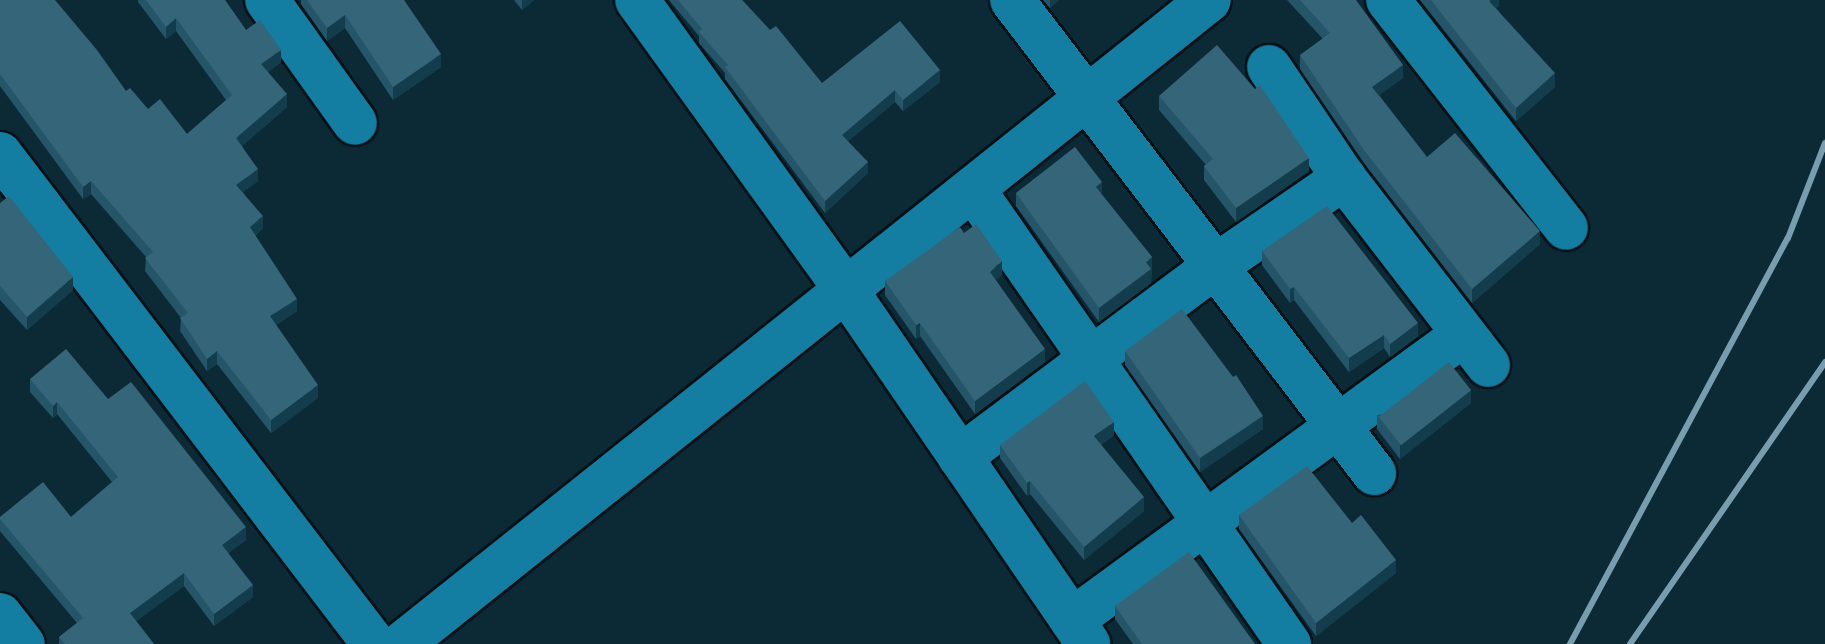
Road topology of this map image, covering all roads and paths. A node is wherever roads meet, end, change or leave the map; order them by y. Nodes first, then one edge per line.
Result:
1 (267, 0) edge
2 (637, 0) edge
3 (1012, 0) edge
4 (1209, 0) edge
5 (1388, 0) edge
6 (1269, 67) dead end
7 (1084, 99) junction
8 (355, 123) dead end
9 (0, 154) edge
10 (1344, 178) junction
11 (973, 189) junction
12 (1566, 228) dead end
13 (1214, 267) junction
14 (846, 290) junction
15 (1090, 358) junction
16 (1337, 424) junction
17 (960, 457) junction
18 (1374, 473) dead end
19 (1203, 521) junction
20 (0, 615) edge
21 (1080, 632) edge
22 (23, 644) edge
23 (374, 644) edge
24 (402, 644) edge
25 (1289, 644) edge

1 - 8 street
2 - 14 street
3 - 7 street
4 - 7 street
5 - 12 street
6 - 10 street
7 - 11 street
7 - 13 street
9 - 23 street
10 - 13 street
10 - 16 street
11 - 14 street
11 - 15 street
13 - 15 street
13 - 16 street
14 - 17 street
14 - 24 street
15 - 17 street
15 - 19 street
16 - 18 street
16 - 19 street
17 - 21 street
19 - 21 street
19 - 25 street
20 - 22 street

